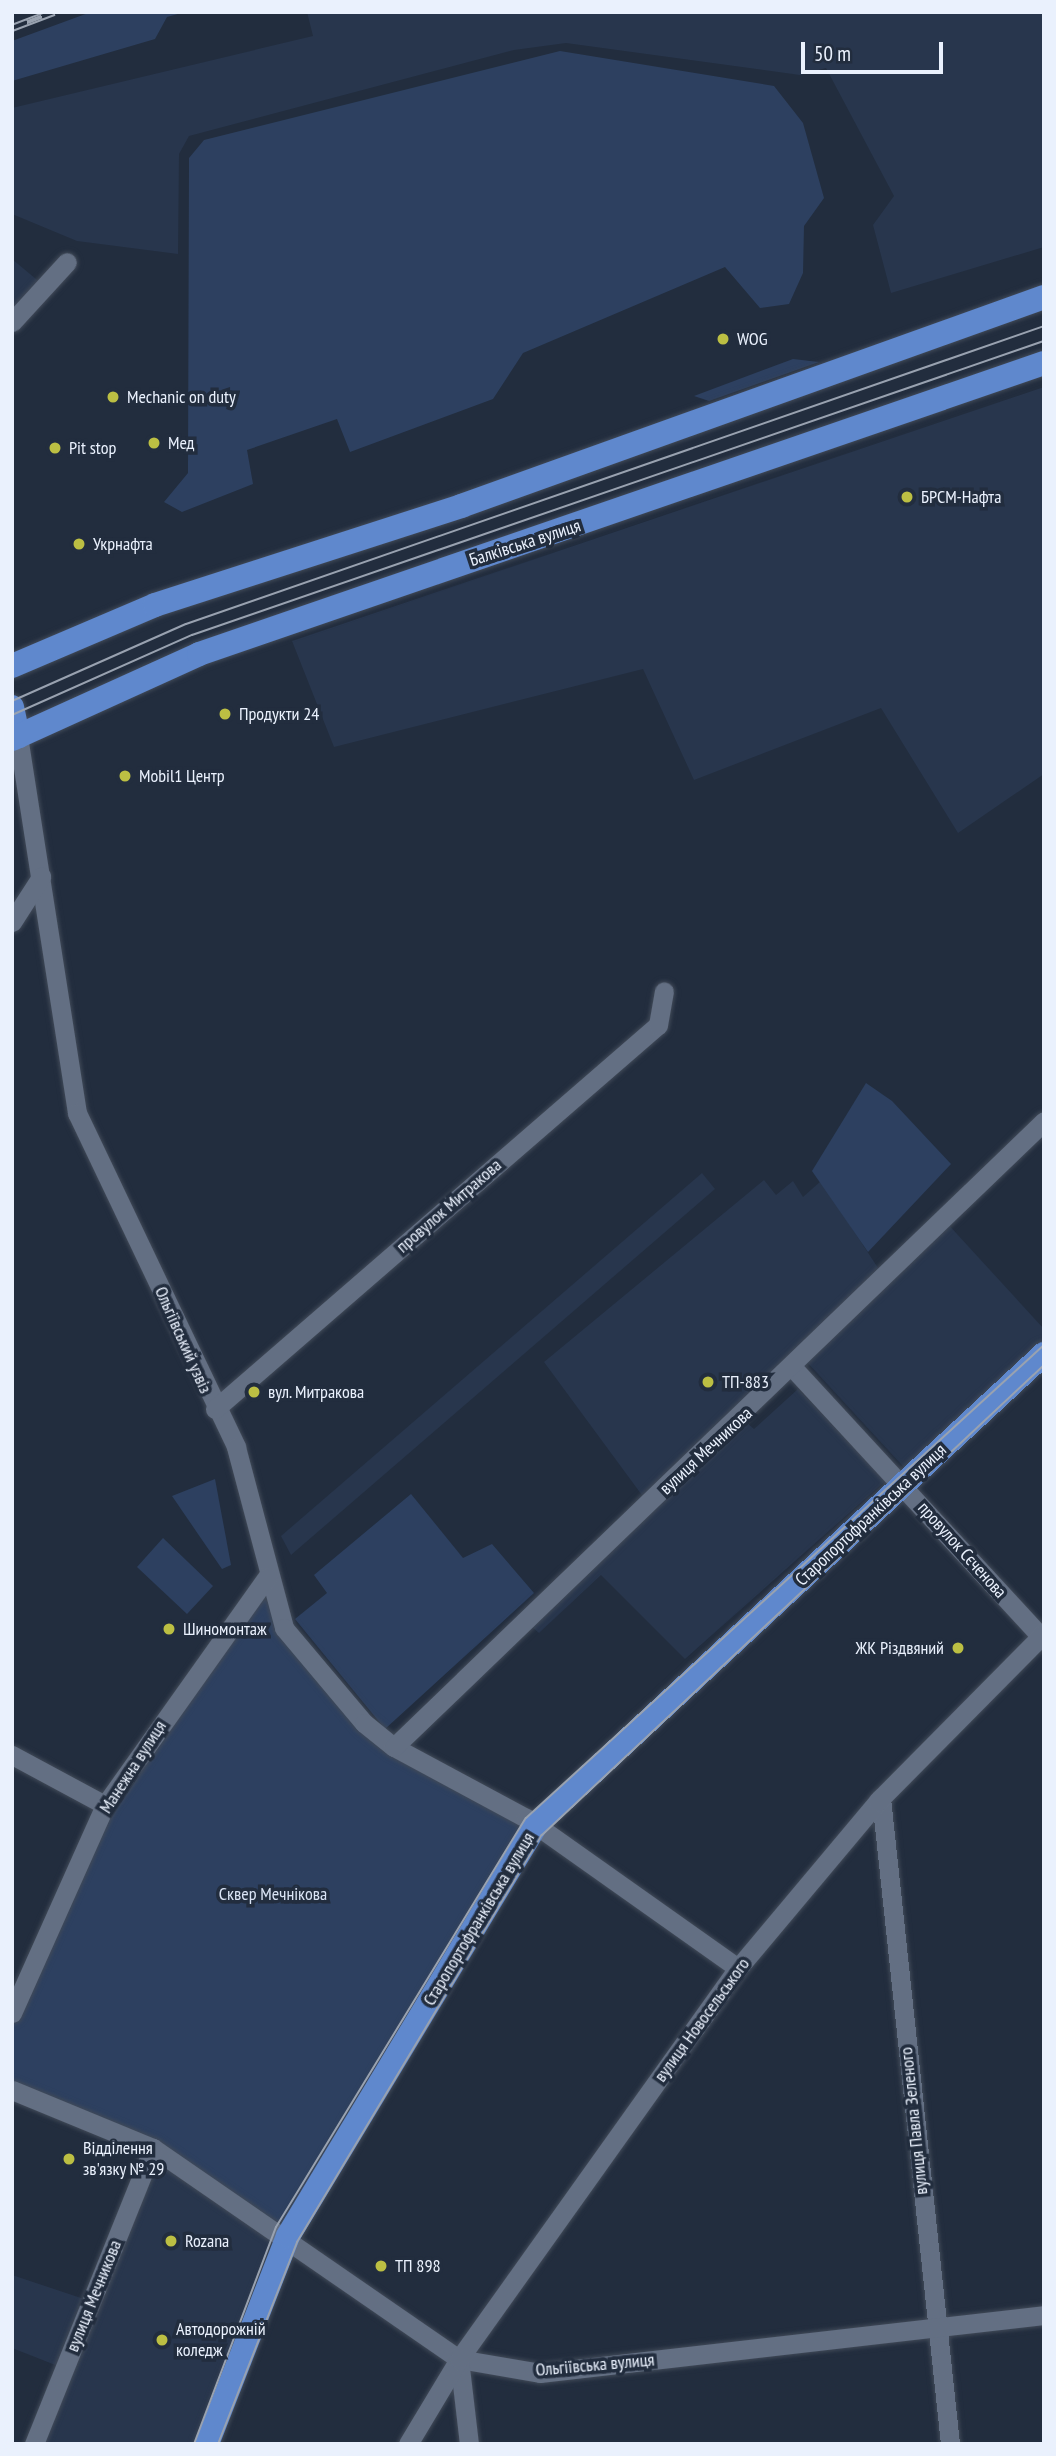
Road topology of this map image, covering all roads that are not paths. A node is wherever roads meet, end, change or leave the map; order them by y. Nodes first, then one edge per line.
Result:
1 (67, 262) dead end
2 (1044, 297) edge
3 (12, 322) edge
4 (1044, 363) edge
5 (12, 666) edge
6 (12, 707) edge
7 (15, 738) edge
8 (41, 877) junction
9 (12, 922) edge
10 (664, 992) dead end
11 (1044, 1121) edge
12 (1044, 1354) edge
13 (794, 1368) junction
14 (215, 1409) junction
15 (903, 1485) junction
16 (267, 1577) junction
17 (1042, 1636) edge
18 (394, 1746) junction
19 (12, 1755) edge
20 (881, 1798) junction
21 (105, 1805) junction
22 (536, 1825) junction
23 (738, 1968) junction
24 (12, 2013) edge
25 (12, 2090) edge
26 (153, 2148) junction
27 (288, 2236) junction
28 (1044, 2315) edge
29 (936, 2328) junction
30 (459, 2359) junction
31 (34, 2444) edge
32 (207, 2444) edge
33 (408, 2444) edge
34 (469, 2444) edge
35 (950, 2444) edge

1 - 3 street
2 - 5 main road
4 - 7 main road, Балківська вулиця
6 - 7 main road
7 - 8 street, Ольгіївський узвіз
8 - 9 street
8 - 14 street, Ольгіївський узвіз
10 - 14 street, провулок Митракова
11 - 13 street, вулиця Мечникова
12 - 15 main road, Старопортофранківська вулиця
13 - 15 street, провулок Сєченова
13 - 18 street, вулиця Мечникова
14 - 16 street, Ольгіївський узвіз
15 - 17 street, провулок Сєченова
15 - 22 main road, Старопортофранківська вулиця
16 - 18 street, Ольгіївський узвіз
16 - 21 street, Манежна вулиця
17 - 20 street, вулиця Новосельського
18 - 22 street, Ольгіївський узвіз
19 - 21 street
20 - 23 street, вулиця Новосельського
20 - 29 street, вулиця Павла Зеленого
21 - 24 street, Манежна вулиця
22 - 23 street, Ольгіївський узвіз
22 - 27 main road, Старопортофранківська вулиця
23 - 30 street, вулиця Новосельського
25 - 26 street, Ольгіївська вулиця
26 - 27 street, Ольгіївська вулиця
26 - 31 street, вулиця Мечникова
27 - 30 street, Ольгіївська вулиця
27 - 32 main road, Старопортофранківська вулиця
28 - 29 street, Ольгіївська вулиця
29 - 30 street, Ольгіївська вулиця
29 - 35 street, вулиця Павла Зеленого
30 - 33 street, вулиця Новосельського
30 - 34 street

